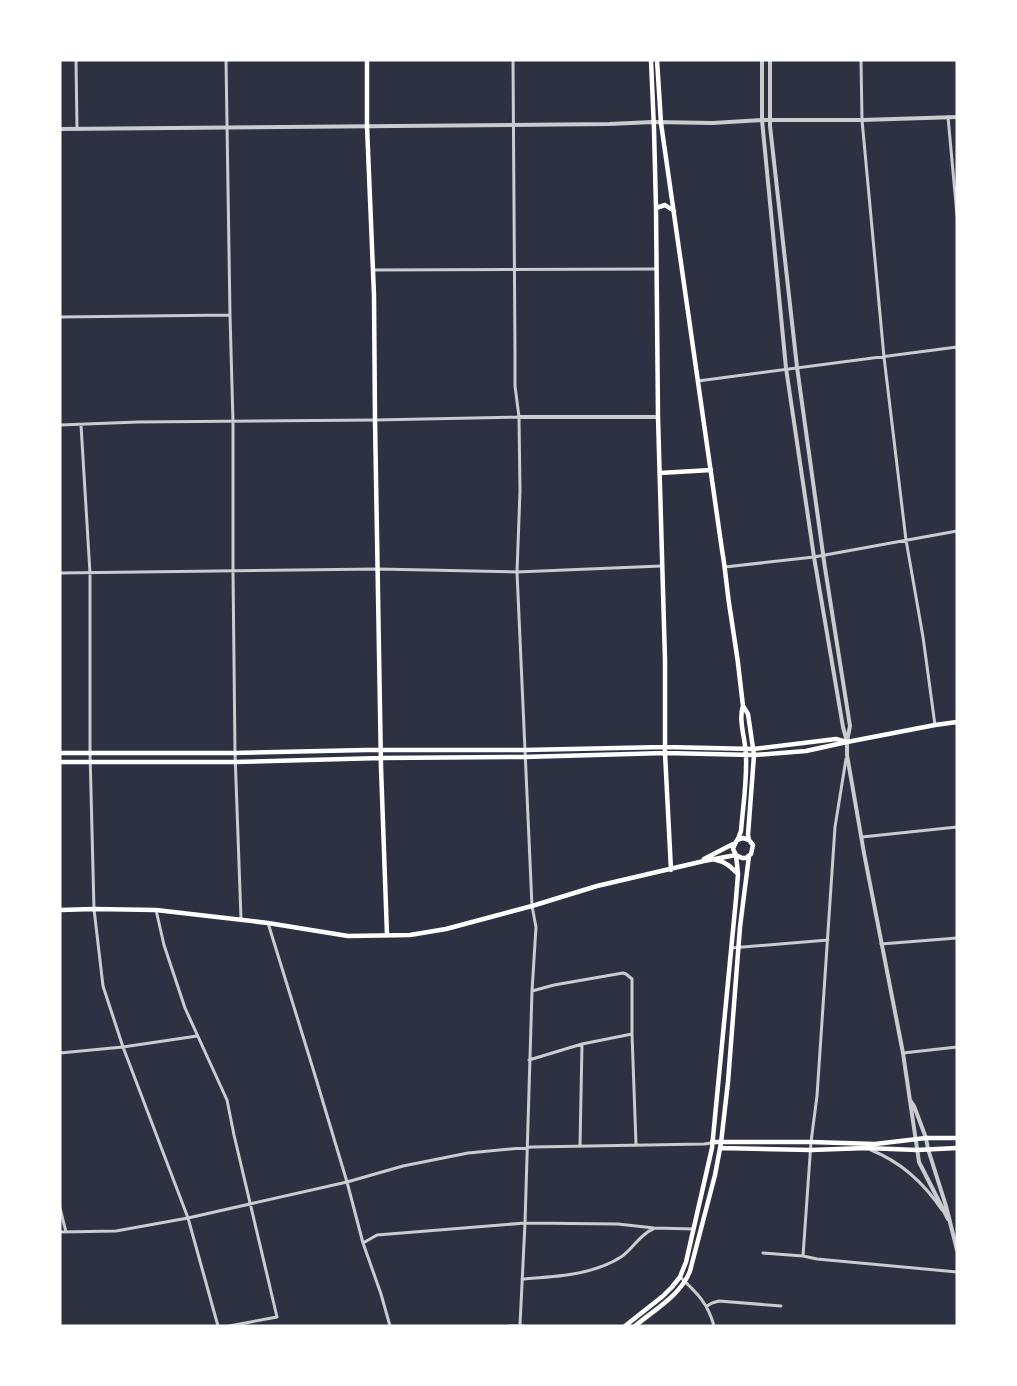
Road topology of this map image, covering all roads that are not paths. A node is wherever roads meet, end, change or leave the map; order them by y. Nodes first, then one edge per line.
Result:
1 (76, 60) edge
2 (226, 60) edge
3 (367, 60) edge
4 (513, 60) edge
5 (651, 60) edge
6 (657, 60) edge
7 (762, 60) edge
8 (770, 60) edge
9 (861, 60) edge
10 (948, 117) junction
11 (957, 117) edge
12 (762, 120) junction
13 (769, 120) junction
14 (862, 120) junction
15 (653, 122) junction
16 (661, 123) junction
17 (514, 124) junction
18 (367, 126) junction
19 (60, 129) edge
20 (77, 129) junction
21 (226, 129) junction
22 (656, 208) junction
23 (674, 211) junction
24 (957, 215) edge
25 (656, 269) junction
26 (374, 270) junction
27 (515, 270) junction
28 (230, 315) junction
29 (60, 317) edge
30 (957, 347) edge
31 (884, 357) junction
32 (797, 367) junction
33 (786, 368) junction
34 (698, 381) junction
35 (519, 417) junction
36 (658, 417) junction
37 (375, 420) junction
38 (233, 422) junction
39 (60, 425) edge
40 (81, 425) junction
41 (711, 470) junction
42 (660, 474) junction
43 (957, 531) edge
44 (906, 540) junction
45 (823, 555) junction
46 (813, 557) junction
47 (661, 566) junction
48 (725, 567) junction
49 (378, 569) junction
50 (233, 570) junction
51 (517, 572) junction
52 (60, 573) edge
53 (90, 573) junction
54 (743, 706) junction
55 (957, 722) edge
56 (935, 725) junction
57 (847, 742) junction
58 (746, 749) junction
59 (381, 750) junction
60 (524, 750) junction
61 (665, 750) junction
62 (90, 752) junction
63 (753, 752) junction
64 (60, 753) edge
65 (235, 753) junction
66 (848, 754) junction
67 (746, 755) junction
68 (381, 758) junction
69 (524, 758) junction
70 (91, 761) junction
71 (60, 762) edge
72 (235, 762) junction
73 (957, 827) edge
74 (862, 837) junction
75 (749, 840) junction
76 (736, 842) junction
77 (736, 855) junction
78 (749, 856) junction
79 (702, 862) junction
80 (670, 870) junction
81 (738, 874) junction
82 (532, 906) junction
83 (94, 909) junction
84 (60, 910) edge
85 (156, 910) junction
86 (241, 919) junction
87 (268, 923) junction
88 (387, 935) junction
89 (957, 938) edge
90 (828, 940) junction
91 (881, 944) junction
92 (738, 947) junction
93 (732, 948) junction
94 (532, 991) junction
95 (632, 1034) junction
96 (197, 1036) junction
97 (582, 1044) junction
98 (123, 1047) junction
99 (957, 1047) edge
100 (60, 1053) edge
101 (903, 1053) junction
102 (530, 1060) junction
103 (910, 1100) junction
104 (926, 1138) junction
105 (957, 1138) edge
106 (915, 1139) junction
107 (811, 1142) junction
108 (636, 1144) junction
109 (712, 1145) junction
110 (721, 1145) junction
111 (580, 1146) junction
112 (527, 1148) junction
113 (866, 1148) junction
114 (957, 1148) edge
115 (928, 1149) junction
116 (811, 1150) junction
117 (917, 1150) junction
118 (347, 1182) junction
119 (251, 1204) junction
120 (60, 1208) edge
121 (188, 1218) junction
122 (948, 1219) junction
123 (525, 1223) junction
124 (654, 1228) junction
125 (694, 1229) junction
126 (957, 1229) edge
127 (951, 1230) junction
128 (60, 1232) edge
129 (66, 1232) junction
130 (363, 1243) junction
131 (957, 1250) edge
132 (763, 1253) dead end
133 (803, 1256) junction
134 (957, 1272) edge
135 (680, 1277) junction
136 (522, 1279) junction
137 (686, 1282) junction
138 (707, 1306) junction
139 (781, 1306) dead end
140 (522, 1325) edge
141 (218, 1326) edge
142 (229, 1326) edge
143 (390, 1326) edge
144 (509, 1326) edge
145 (625, 1326) edge
146 (635, 1326) edge
147 (714, 1326) edge

1 - 20 street
2 - 21 street
3 - 18 main road
4 - 17 street
5 - 15 main road
6 - 16 main road
7 - 12 street
8 - 13 street
9 - 14 street
10 - 11 street
10 - 14 street
10 - 24 street
12 - 13 street
12 - 16 street
12 - 33 street
13 - 14 street
13 - 32 street
14 - 31 street
15 - 16 street
15 - 17 street
15 - 22 main road
16 - 23 main road
17 - 18 street
17 - 27 street
18 - 21 street
18 - 26 main road
19 - 20 street
20 - 21 street
21 - 28 street
22 - 23 main road
22 - 25 main road
23 - 34 main road
25 - 27 street
25 - 36 main road
26 - 27 street
26 - 37 main road
27 - 35 street
28 - 29 street
28 - 38 street
30 - 31 street
31 - 32 street
31 - 44 street
32 - 33 street
32 - 45 street
33 - 34 street
33 - 46 street
34 - 41 main road
35 - 36 street
35 - 37 street
35 - 51 street
36 - 42 main road
37 - 38 street
37 - 49 main road
38 - 40 street
38 - 50 street
39 - 40 street
40 - 53 street
41 - 42 main road
41 - 48 main road
42 - 47 main road
43 - 44 street
44 - 45 street
44 - 56 street
45 - 46 street
45 - 57 street
46 - 48 street
46 - 57 street
47 - 51 street
47 - 61 main road
48 - 54 main road
49 - 50 street
49 - 51 street
49 - 59 main road
50 - 53 street
50 - 65 street
51 - 60 street
52 - 53 street
53 - 62 street
54 - 58 main road
54 - 63 main road
55 - 56 main road
56 - 57 main road
57 - 63 main road
57 - 63 main road
57 - 66 street
58 - 61 main road
58 - 63 main road
58 - 67 main road
59 - 60 main road
59 - 65 main road
59 - 68 main road
60 - 61 main road
60 - 69 street
61 - 67 main road
61 - 69 main road
61 - 80 main road
62 - 64 main road
62 - 65 main road
62 - 70 street
63 - 67 main road
63 - 75 main road
65 - 72 street
66 - 74 street
66 - 90 street
67 - 76 main road
68 - 69 main road
68 - 72 main road
68 - 88 main road
69 - 82 street
70 - 71 main road
70 - 72 main road
70 - 83 street
72 - 86 street
73 - 74 street
74 - 91 street
75 - 76 main road
75 - 78 main road
76 - 77 main road
76 - 79 main road
77 - 78 main road
77 - 79 main road
77 - 81 main road
78 - 92 main road
79 - 80 main road
79 - 81 main road
80 - 82 main road
81 - 93 main road
82 - 88 main road
82 - 94 street
83 - 84 main road
83 - 85 main road
83 - 98 street
85 - 86 main road
85 - 96 street
86 - 87 main road
87 - 88 main road
87 - 118 street
89 - 91 street
90 - 92 street
90 - 107 street
91 - 101 street
92 - 93 street
92 - 110 main road
93 - 109 main road
94 - 95 street
94 - 102 street
95 - 97 street
95 - 108 street
96 - 98 street
96 - 119 street
97 - 102 street
97 - 111 street
98 - 100 street
98 - 121 street
99 - 101 street
101 - 103 street
102 - 112 street
103 - 104 street
103 - 106 street
104 - 105 main road
104 - 106 main road
104 - 115 street
106 - 107 main road
106 - 117 street
107 - 110 main road
107 - 116 street
108 - 109 street
108 - 111 street
109 - 110 main road
109 - 125 main road
110 - 116 main road
110 - 137 main road
111 - 112 street
112 - 118 street
112 - 123 street
113 - 116 main road
113 - 117 main road
113 - 122 street
114 - 115 main road
115 - 117 main road
115 - 122 street
116 - 133 street
117 - 122 street
118 - 119 street
118 - 130 street
119 - 121 street
119 - 142 street
120 - 129 street
121 - 129 street
121 - 141 street
122 - 127 street
123 - 124 street
123 - 130 street
123 - 136 street
124 - 125 street
124 - 136 street
125 - 135 main road
126 - 127 street
127 - 131 street
128 - 129 street
130 - 143 street
132 - 133 street
133 - 134 street
135 - 137 street
135 - 145 main road
136 - 140 street
137 - 138 street
137 - 146 main road
138 - 139 street
138 - 147 street
140 - 144 street

